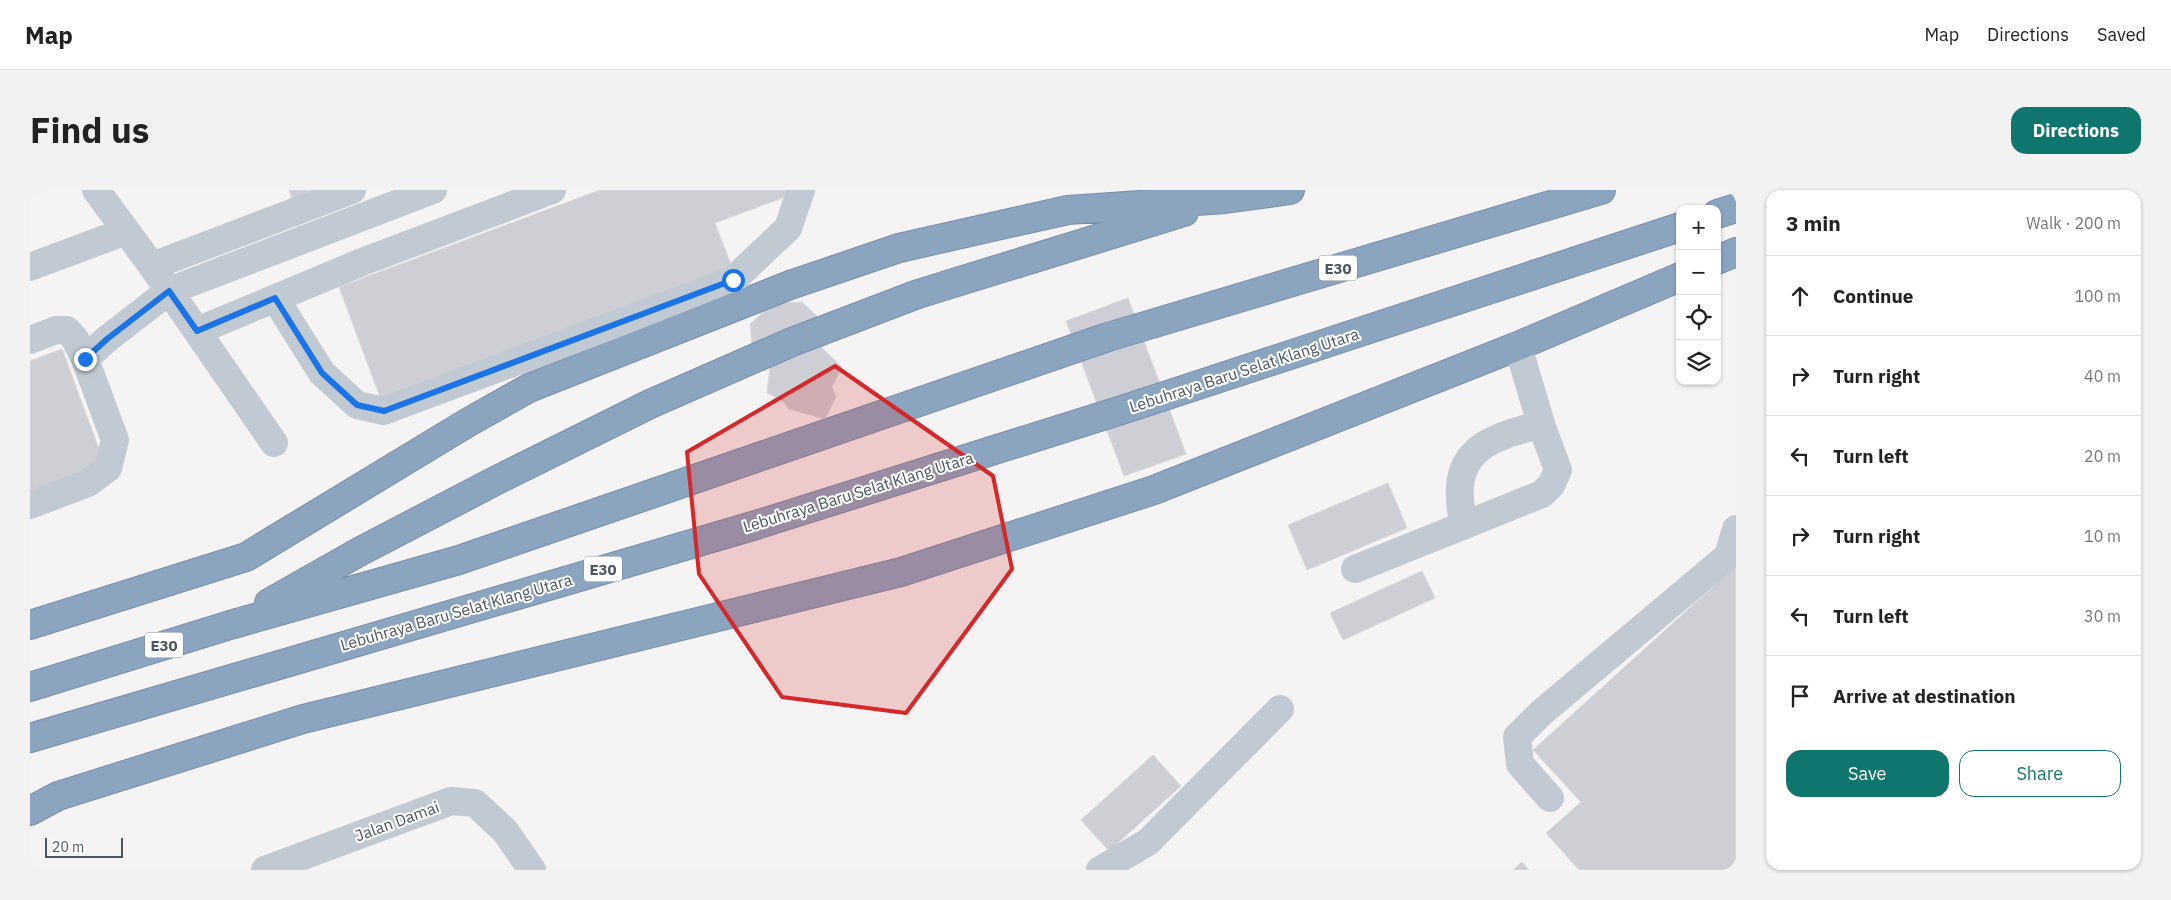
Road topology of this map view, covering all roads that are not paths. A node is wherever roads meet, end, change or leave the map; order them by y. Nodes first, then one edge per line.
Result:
1 (96, 190) edge
2 (352, 190) edge
3 (433, 190) edge
4 (552, 190) edge
5 (801, 190) edge
6 (1290, 190) edge
7 (1601, 190) edge
8 (1226, 199) junction
9 (1736, 208) edge
10 (1721, 213) edge
11 (1676, 228) edge
12 (126, 231) junction
13 (1736, 252) edge
14 (1721, 258) edge
15 (152, 266) junction
16 (30, 267) edge
17 (1676, 279) edge
18 (169, 291) junction
19 (275, 298) junction
20 (197, 331) junction
21 (30, 340) edge
22 (1518, 346) junction
23 (85, 359) junction
24 (1541, 424) junction
25 (274, 443) dead end
26 (30, 505) edge
27 (1463, 526) junction
28 (1736, 529) edge
29 (1355, 569) dead end
30 (30, 625) edge
31 (230, 625) junction
32 (30, 687) edge
33 (1280, 709) dead end
34 (30, 738) edge
35 (1550, 798) dead end
36 (30, 811) edge
37 (265, 870) edge
38 (532, 870) edge
39 (1100, 870) edge

1 - 12 street
2 - 15 street
3 - 18 street
4 - 19 street
5 - 19 street
6 - 8 highway
7 - 31 highway, E30
8 - 30 highway
8 - 31 highway
9 - 10 highway
11 - 34 highway, Lebuhraya Baru Selat Klang Utara / E30
12 - 15 street
12 - 16 street
13 - 14 highway
15 - 18 street
17 - 22 highway
18 - 20 street
18 - 23 street
19 - 20 street
20 - 25 street
21 - 23 street
22 - 24 street
22 - 36 highway
23 - 26 street
24 - 27 street
24 - 27 street
27 - 29 street
28 - 35 street
31 - 32 highway, E30
33 - 39 street
37 - 38 street, Jalan Damai

